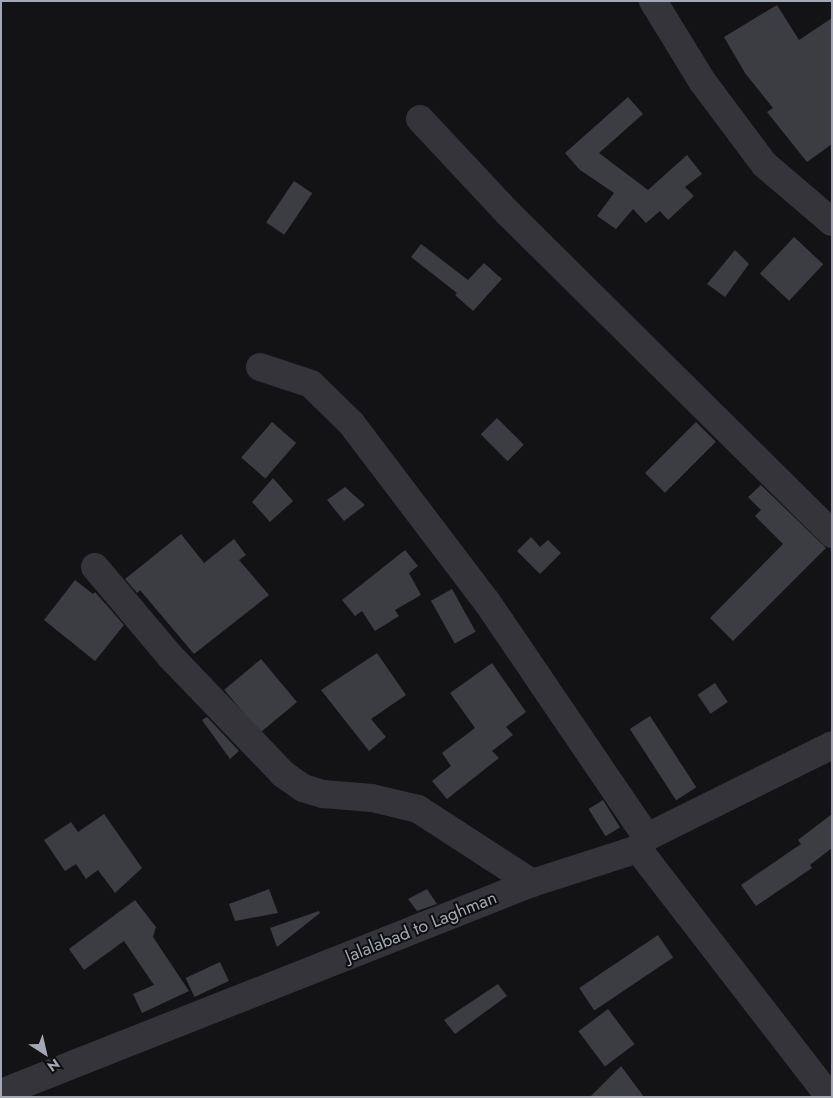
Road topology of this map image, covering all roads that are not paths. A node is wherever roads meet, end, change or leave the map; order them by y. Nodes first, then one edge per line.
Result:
1 (654, 1) edge
2 (420, 119) dead end
3 (832, 222) edge
4 (260, 367) dead end
5 (832, 534) edge
6 (95, 567) dead end
7 (832, 745) edge
8 (642, 843) junction
9 (532, 883) junction
10 (1, 1094) edge
11 (830, 1097) edge

1 - 3 street
2 - 5 street
4 - 8 street
6 - 9 street
7 - 8 street, Jalalabad to Laghman
8 - 9 street, Jalalabad to Laghman
8 - 11 street
9 - 10 street, Jalalabad to Laghman

